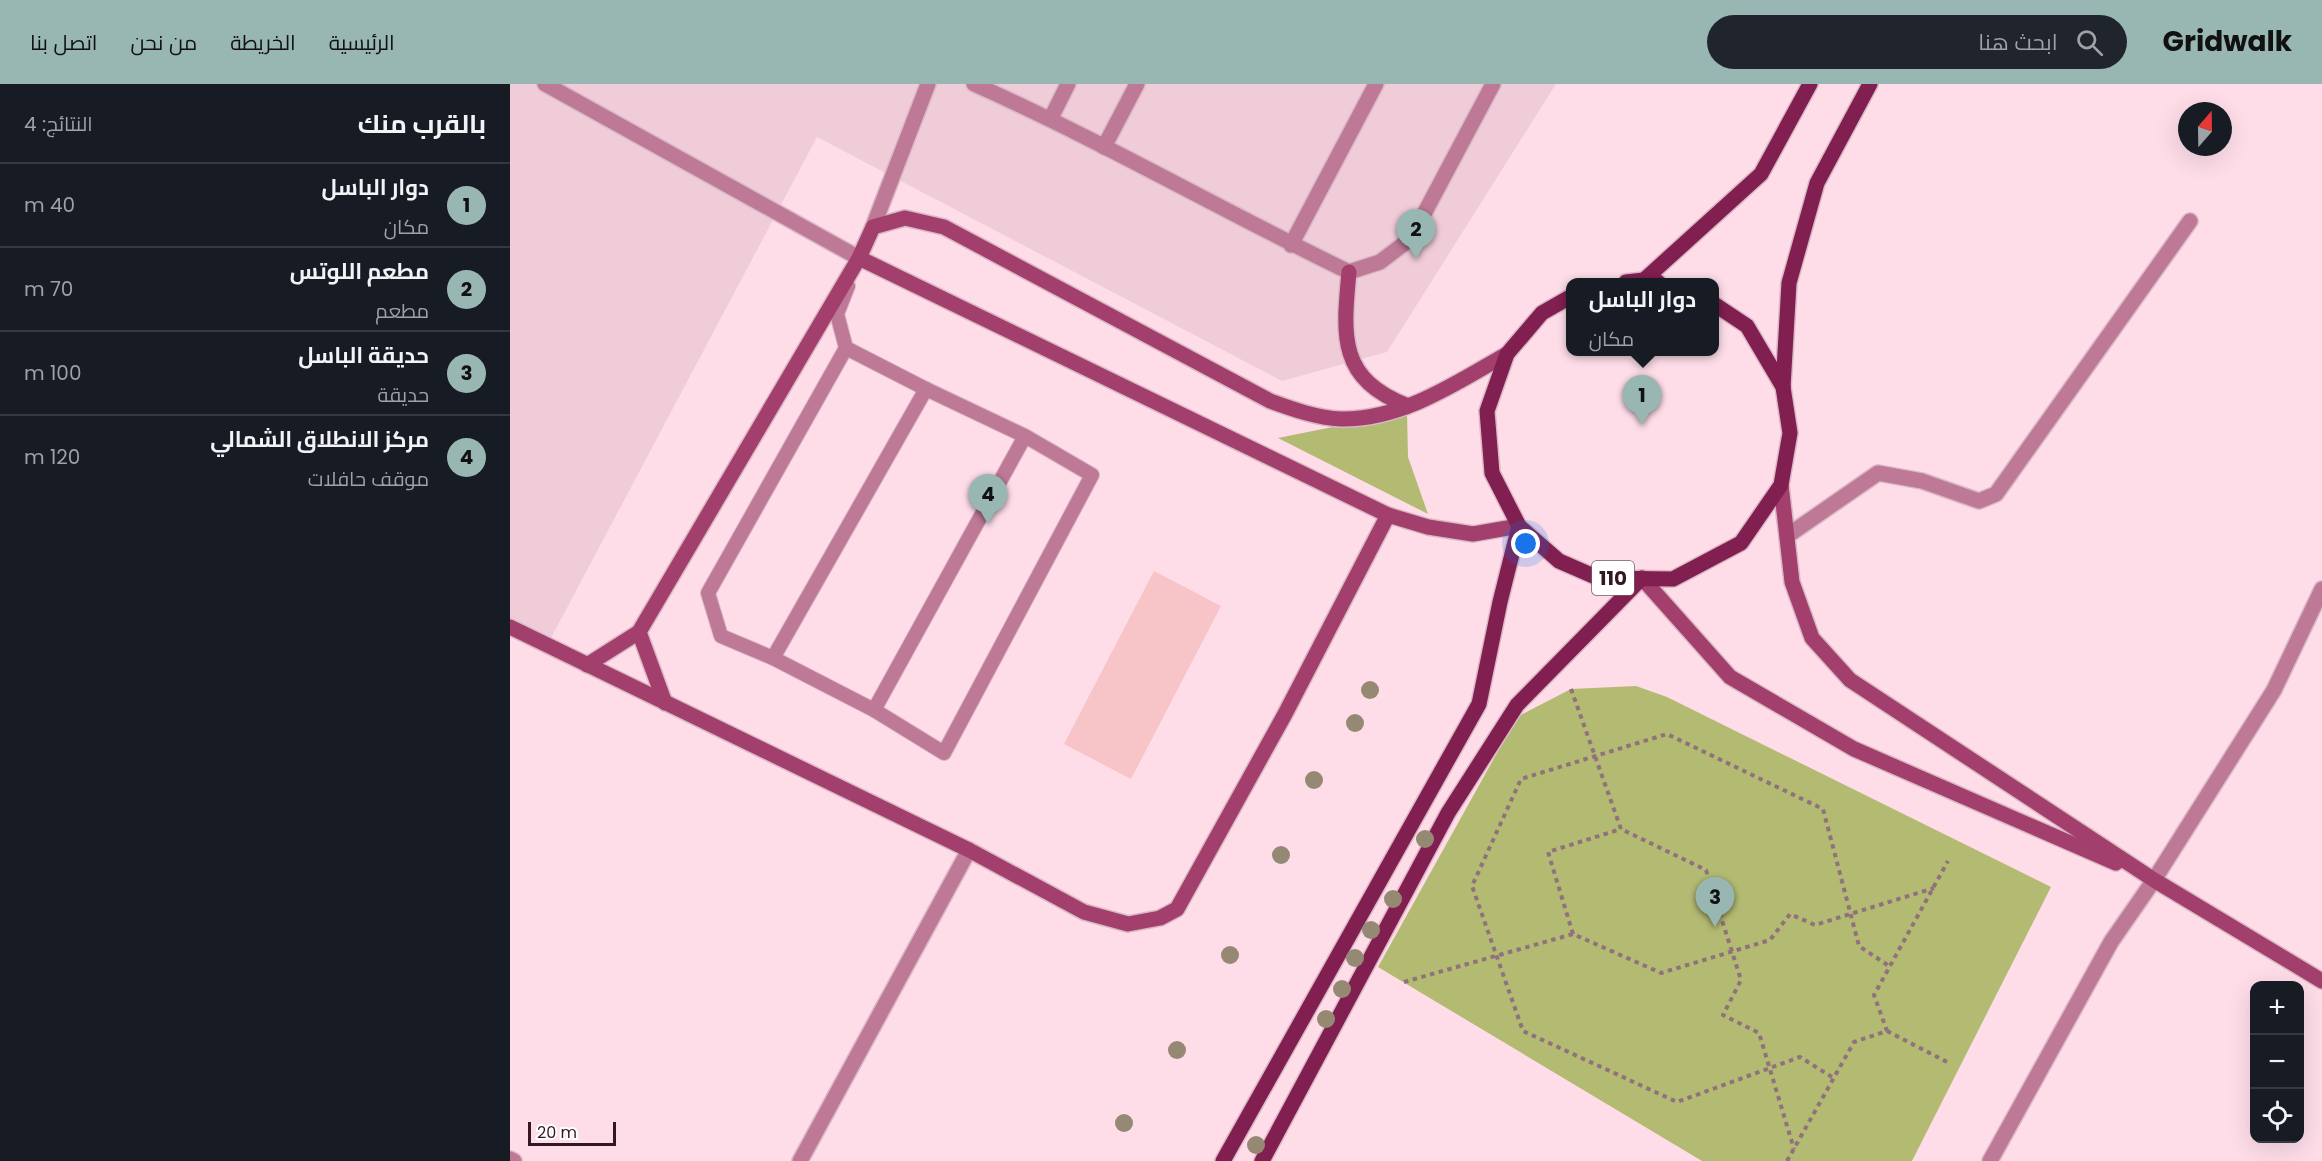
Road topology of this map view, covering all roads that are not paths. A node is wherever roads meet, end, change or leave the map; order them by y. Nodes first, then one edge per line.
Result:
1 (545, 84) edge
2 (928, 84) edge
3 (974, 84) edge
4 (1068, 84) edge
5 (1137, 84) edge
6 (1376, 84) edge
7 (1492, 84) edge
8 (1810, 84) edge
9 (1870, 84) edge
10 (1051, 118) junction
11 (1104, 147) junction
12 (2190, 221) dead end
13 (873, 227) junction
14 (1291, 245) junction
15 (859, 258) junction
16 (1349, 272) junction
17 (1654, 278) edge
18 (1566, 299) edge
19 (1719, 307) edge
20 (846, 348) junction
21 (1507, 354) junction
22 (1783, 387) junction
23 (926, 389) junction
24 (1408, 406) junction
25 (1025, 436) junction
26 (1781, 484) junction
27 (1388, 515) junction
28 (1519, 526) junction
29 (1787, 536) junction
30 (1642, 578) junction
31 (2322, 589) edge
32 (510, 627) edge
33 (639, 632) junction
34 (773, 658) junction
35 (587, 664) junction
36 (665, 703) junction
37 (874, 710) junction
38 (969, 850) junction
39 (2154, 880) junction
40 (2322, 981) edge
41 (510, 1159) edge
42 (514, 1161) edge
43 (800, 1161) edge
44 (1223, 1161) edge
45 (1262, 1161) edge
46 (1990, 1161) edge

1 - 15 street
2 - 13 street
3 - 10 street
4 - 10 street
5 - 11 street
6 - 14 street
7 - 16 street
8 - 17 main road
9 - 22 main road, 110
10 - 11 street
11 - 14 street
12 - 29 street
13 - 15 street
13 - 24 street
14 - 16 street
15 - 20 lane
15 - 27 street
15 - 33 street
16 - 24 street
18 - 21 main road, 110
19 - 22 main road, 110
20 - 23 lane
20 - 34 lane
21 - 24 street
21 - 28 main road, 110
22 - 26 main road, 110
23 - 25 lane
23 - 34 lane
25 - 37 lane
25 - 37 lane
26 - 29 street
26 - 30 main road, 110
27 - 28 street
27 - 38 street
28 - 30 main road, 110
28 - 44 main road
29 - 39 street
30 - 39 street
30 - 45 main road, 110
31 - 39 street
32 - 35 street
33 - 35 street
33 - 36 street
34 - 37 lane
35 - 36 street
36 - 38 street
38 - 43 street
39 - 40 street
39 - 46 street
41 - 42 street

